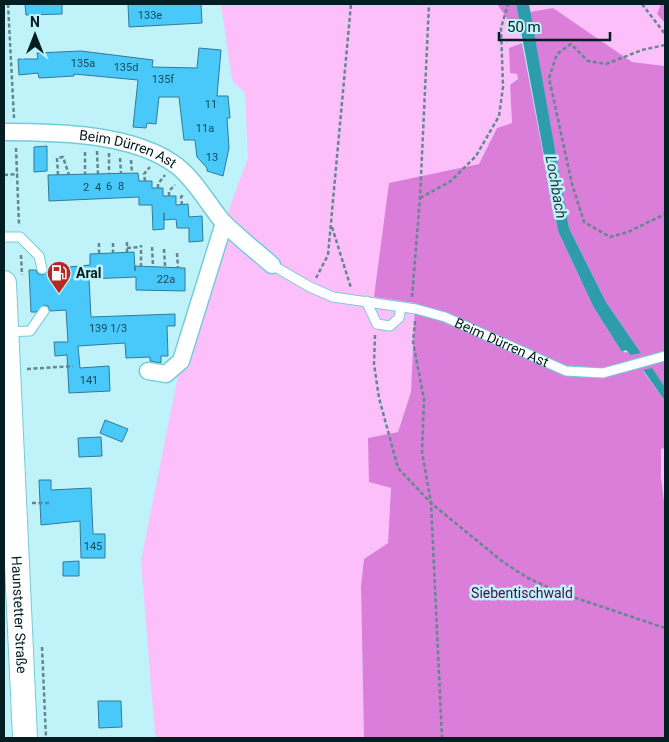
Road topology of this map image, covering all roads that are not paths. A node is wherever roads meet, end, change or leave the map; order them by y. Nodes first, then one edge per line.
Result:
1 (9, 132) edge
2 (224, 223) junction
3 (4, 237) edge
4 (272, 265) joint
5 (42, 269) dead end
6 (4, 284) edge
7 (366, 301) junction
8 (408, 308) junction
9 (44, 311) dead end
10 (6, 332) junction
11 (665, 356) edge
12 (148, 372) dead end
13 (25, 738) edge

1 - 2 street, Beim Dürren Ast
2 - 4 street, Beim Dürren Ast
2 - 12 street
3 - 5 lane
4 - 7 lane, Beim Dürren Ast
6 - 10 main road, Haunstetter Straße
7 - 8 lane, Beim Dürren Ast
7 - 8 lane
8 - 11 lane, Beim Dürren Ast
9 - 10 lane
10 - 13 main road, Haunstetter Straße

